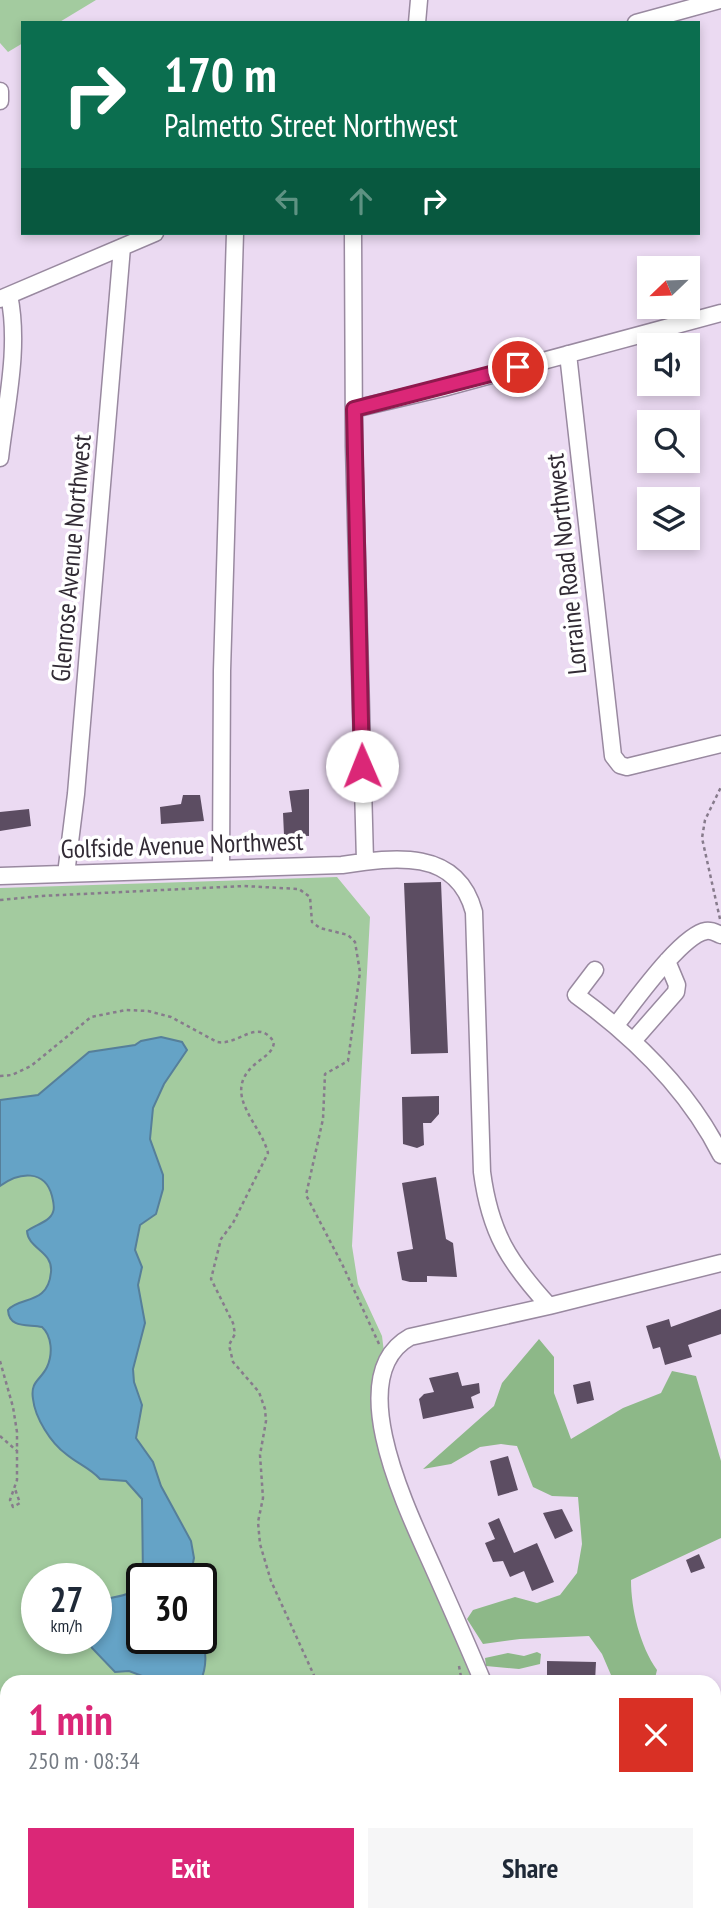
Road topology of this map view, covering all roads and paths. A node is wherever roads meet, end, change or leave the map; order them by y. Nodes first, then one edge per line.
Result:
1 (419, 0) edge
2 (720, 0) edge
3 (417, 21) edge
4 (643, 21) edge
5 (0, 91) edge
6 (0, 101) edge
7 (150, 235) edge
8 (235, 235) edge
9 (353, 235) edge
10 (122, 247) junction
11 (5, 297) edge
12 (721, 313) edge
13 (568, 354) junction
14 (354, 409) junction
15 (0, 458) edge
16 (721, 744) edge
17 (721, 787) edge
18 (365, 861) junction
19 (221, 869) junction
20 (66, 874) junction
21 (0, 876) edge
22 (0, 900) edge
23 (721, 922) edge
24 (721, 935) edge
25 (667, 961) junction
26 (595, 970) dead end
27 (616, 1025) junction
28 (633, 1041) junction
29 (0, 1076) edge
30 (721, 1154) edge
31 (721, 1263) edge
32 (549, 1306) junction
33 (380, 1347) dead end
34 (0, 1361) edge
35 (0, 1436) edge
36 (17, 1451) junction
37 (15, 1489) dead end
38 (458, 1659) dead end
39 (314, 1675) edge
40 (461, 1675) edge
41 (481, 1675) edge

1 - 3 street
2 - 4 street
5 - 6 street
7 - 10 street
8 - 19 street
9 - 14 street
10 - 11 street
10 - 20 street, Glenrose Avenue Northwest
11 - 15 street
12 - 13 street
13 - 14 street
13 - 16 street, Lorraine Road Northwest
14 - 18 street
17 - 23 path
18 - 19 street, Golfside Avenue Northwest
18 - 32 street, Golfside Avenue Northwest
19 - 20 street, Golfside Avenue Northwest
20 - 21 street, Golfside Avenue Northwest
22 - 33 path
24 - 25 street
25 - 27 street
25 - 28 street
26 - 27 street
27 - 28 street
28 - 30 street
29 - 39 path
31 - 32 street
32 - 41 street
34 - 36 path
35 - 36 path
36 - 37 path
38 - 40 path

